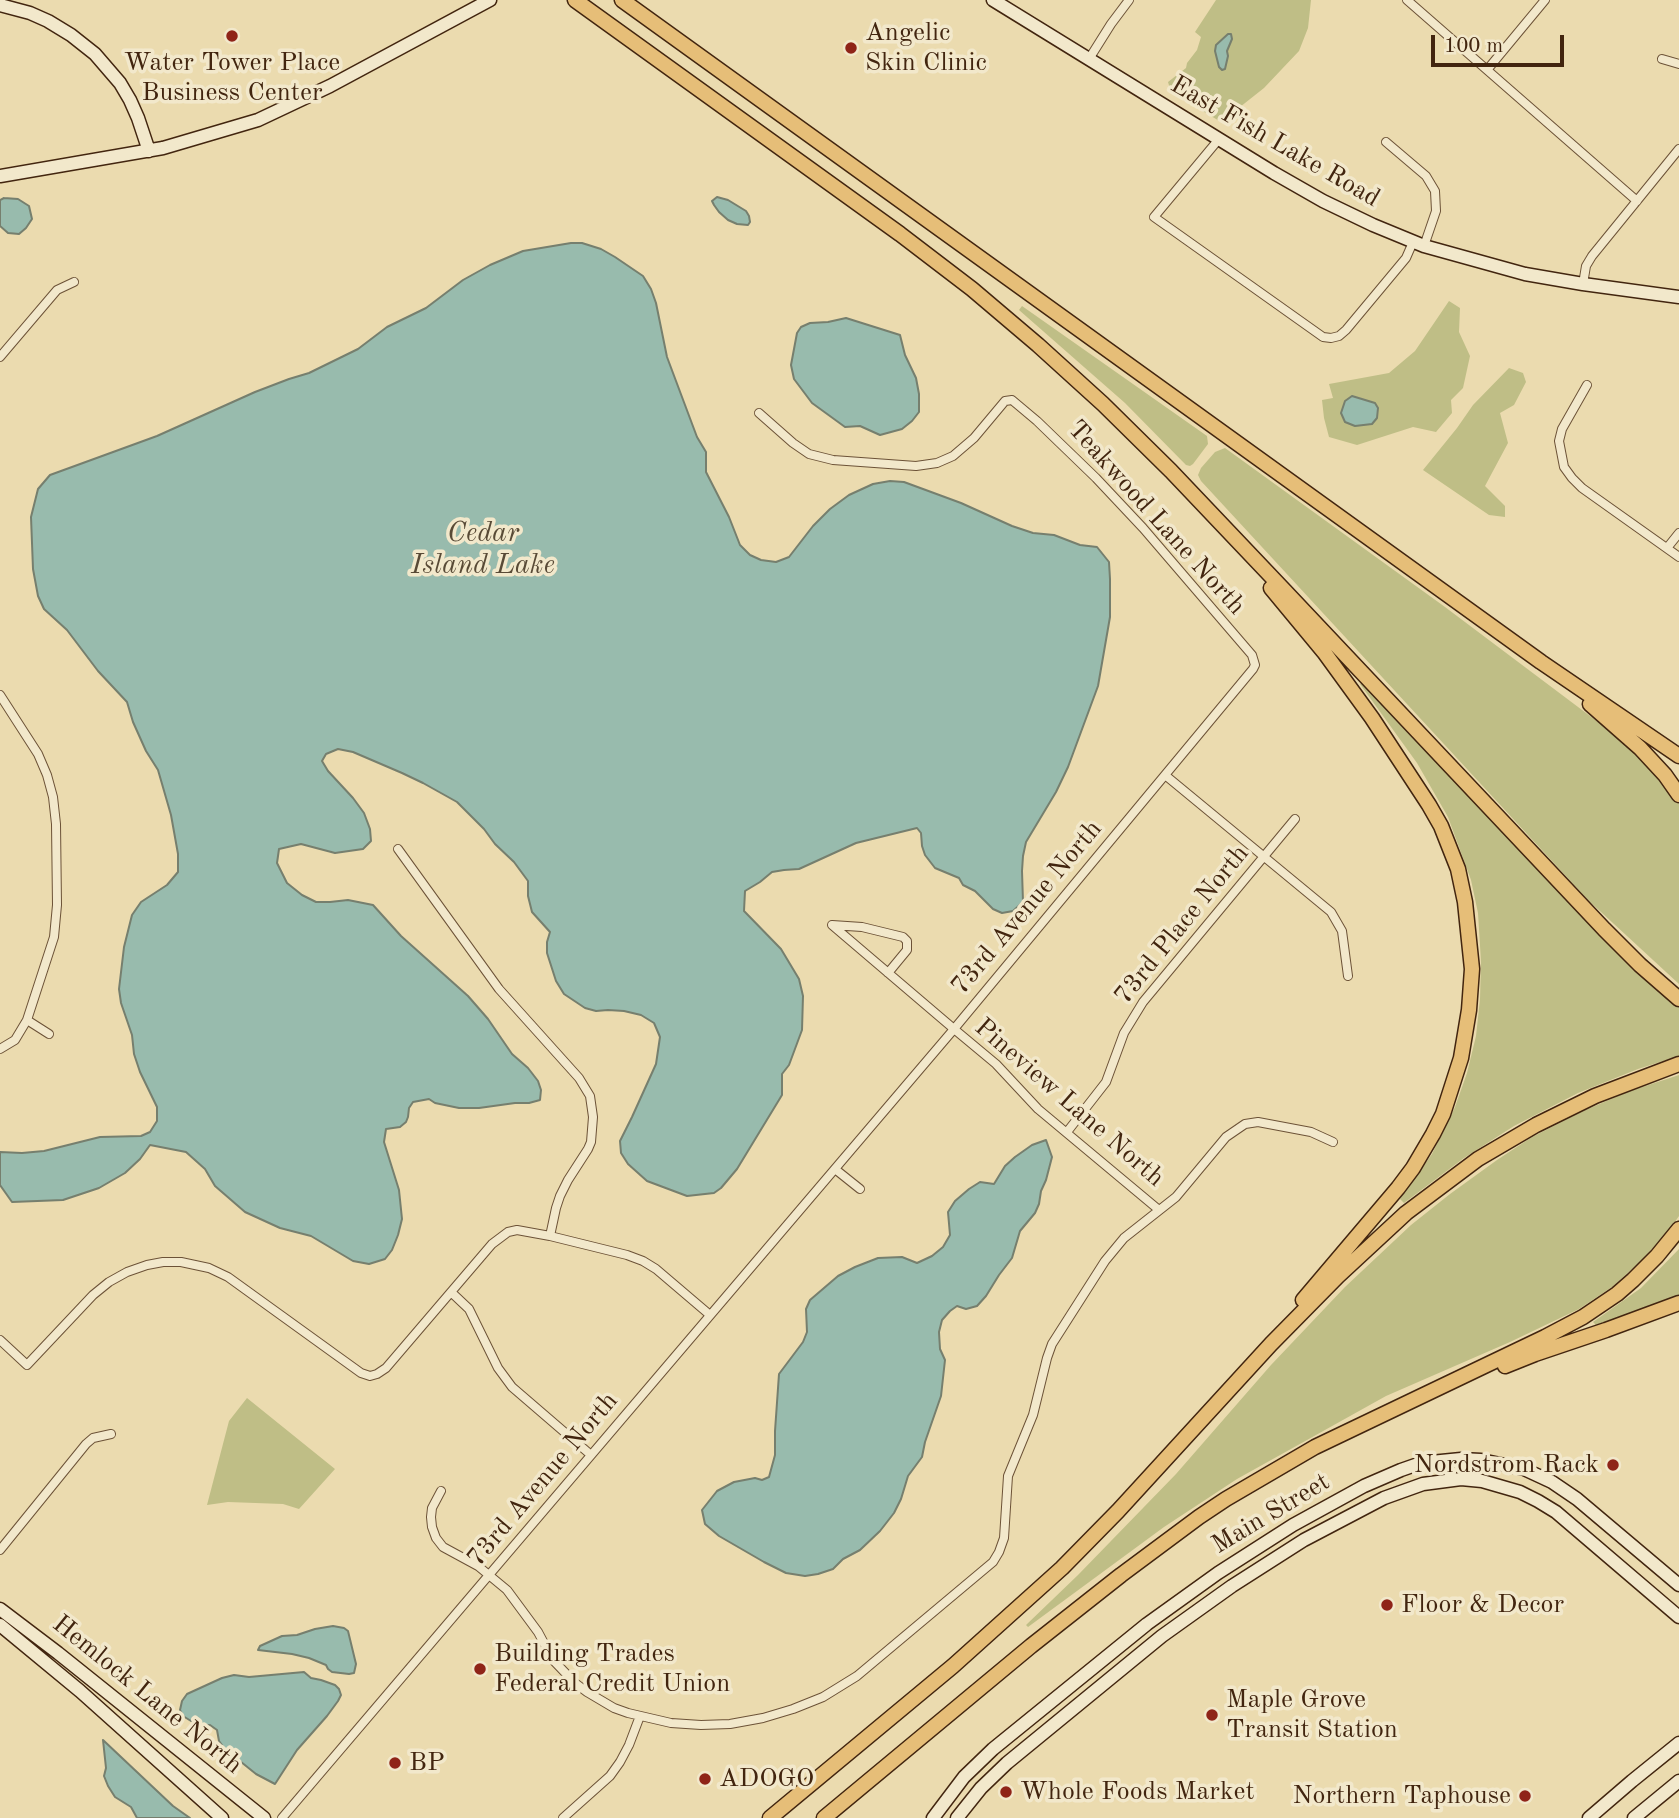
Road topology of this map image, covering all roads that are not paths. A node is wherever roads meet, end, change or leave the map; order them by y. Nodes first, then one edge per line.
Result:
1 (490, 0) edge
2 (575, 0) edge
3 (622, 0) edge
4 (993, 0) edge
5 (1129, 0) edge
6 (1407, 0) edge
7 (1545, 0) edge
8 (0, 5) edge
9 (1089, 59) junction
10 (1661, 59) dead end
11 (1679, 64) edge
12 (1487, 69) junction
13 (1219, 139) junction
14 (1386, 142) dead end
15 (1679, 149) edge
16 (149, 150) junction
17 (0, 176) edge
18 (1637, 201) junction
19 (1418, 244) junction
20 (74, 282) dead end
21 (1583, 284) junction
22 (1679, 297) edge
23 (0, 358) edge
24 (1587, 385) dead end
25 (759, 413) dead end
26 (1220, 523) junction
27 (1679, 533) edge
28 (1667, 548) junction
29 (1679, 557) edge
30 (1541, 662) junction
31 (1250, 673) joint
32 (0, 695) edge
33 (1679, 756) edge
34 (1166, 775) junction
35 (1679, 795) edge
36 (1295, 819) dead end
37 (398, 849) dead end
38 (1264, 856) junction
39 (888, 972) junction
40 (1348, 976) dead end
41 (1679, 999) edge
42 (27, 1020) junction
43 (954, 1029) junction
44 (49, 1034) dead end
45 (0, 1049) edge
46 (1679, 1064) edge
47 (1067, 1132) junction
48 (1334, 1142) dead end
49 (835, 1169) junction
50 (860, 1189) dead end
51 (1159, 1210) junction
52 (1679, 1229) edge
53 (550, 1236) junction
54 (451, 1292) junction
55 (1679, 1303) edge
56 (710, 1315) junction
57 (0, 1340) edge
58 (1225, 1394) junction
59 (1370, 1421) junction
60 (111, 1434) dead end
61 (591, 1455) junction
62 (441, 1492) dead end
63 (0, 1550) edge
64 (489, 1575) junction
65 (1679, 1584) edge
66 (0, 1609) edge
67 (1679, 1617) edge
68 (0, 1625) edge
69 (639, 1716) junction
70 (1679, 1744) edge
71 (1679, 1781) edge
72 (222, 1818) edge
73 (264, 1818) edge
74 (282, 1818) edge
75 (563, 1818) edge
76 (770, 1818) edge
77 (824, 1818) edge
78 (933, 1818) edge
79 (957, 1818) edge
80 (1589, 1818) edge
81 (1634, 1818) edge

1 - 16 street
2 - 26 highway
3 - 30 highway
4 - 9 street, East Fish Lake Road
5 - 9 street
6 - 12 street
7 - 12 street
8 - 16 street
9 - 13 street, East Fish Lake Road
10 - 11 street
12 - 18 street
13 - 19 street, East Fish Lake Road
13 - 19 street
14 - 19 street
15 - 18 street
16 - 17 street
18 - 21 street
19 - 21 street, East Fish Lake Road
20 - 23 street
21 - 22 street, East Fish Lake Road
24 - 28 street
25 - 31 street, Teakwood Lane North
26 - 41 highway
26 - 58 highway
27 - 28 street
28 - 29 street
30 - 33 highway
30 - 35 highway
31 - 34 street, 73rd Avenue North
32 - 42 street
34 - 38 street
34 - 43 street, 73rd Avenue North
36 - 38 street, 73rd Place North
37 - 53 street
38 - 40 street
38 - 47 street, 73rd Place North
39 - 39 street, Pineview Lane North
39 - 43 street, Pineview Lane North
42 - 44 street
42 - 45 street
43 - 47 street, Pineview Lane North
43 - 49 street, 73rd Avenue North
46 - 58 highway
47 - 51 street, Pineview Lane North
48 - 51 street
49 - 50 street
49 - 56 street, 73rd Avenue North
51 - 69 street
52 - 59 highway
53 - 54 street
53 - 56 street
54 - 57 street
54 - 61 street
55 - 59 highway
56 - 61 street, 73rd Avenue North
58 - 76 highway
59 - 77 highway
60 - 63 street
61 - 64 street, 73rd Avenue North
62 - 64 street
64 - 69 street
64 - 74 street, 73rd Avenue North
65 - 78 street, Main Street
66 - 73 street, Hemlock Lane North
67 - 79 street, Main Street
68 - 72 street, Hemlock Lane North
69 - 75 street
70 - 80 street
71 - 81 street

